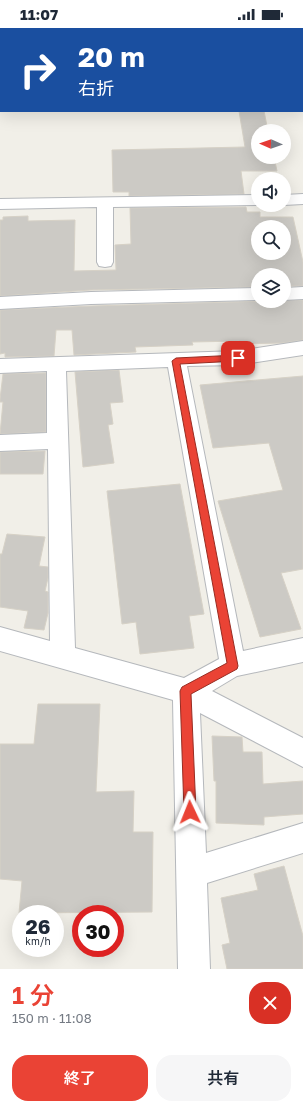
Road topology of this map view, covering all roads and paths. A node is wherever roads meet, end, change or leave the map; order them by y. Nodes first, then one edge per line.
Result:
1 (303, 199) edge
2 (251, 200) edge
3 (291, 200) edge
4 (104, 203) junction
5 (0, 204) edge
6 (105, 262) dead end
7 (303, 293) edge
8 (251, 294) edge
9 (291, 294) edge
10 (0, 303) edge
11 (303, 348) edge
12 (176, 361) junction
13 (56, 364) junction
14 (0, 366) edge
15 (58, 441) junction
16 (0, 443) edge
17 (0, 639) edge
18 (303, 650) edge
19 (62, 657) junction
20 (233, 666) junction
21 (186, 691) junction
22 (303, 753) edge
23 (303, 838) edge
24 (192, 872) junction
25 (194, 969) edge

1 - 3 street
2 - 4 street
4 - 5 street
4 - 6 street
7 - 9 street
8 - 10 street
11 - 12 street
12 - 13 street
12 - 20 street
13 - 14 street
13 - 15 street
15 - 16 street
15 - 19 street
17 - 19 street
18 - 20 street
19 - 21 street
20 - 21 street
21 - 22 street
21 - 24 street
23 - 24 street
24 - 25 street

